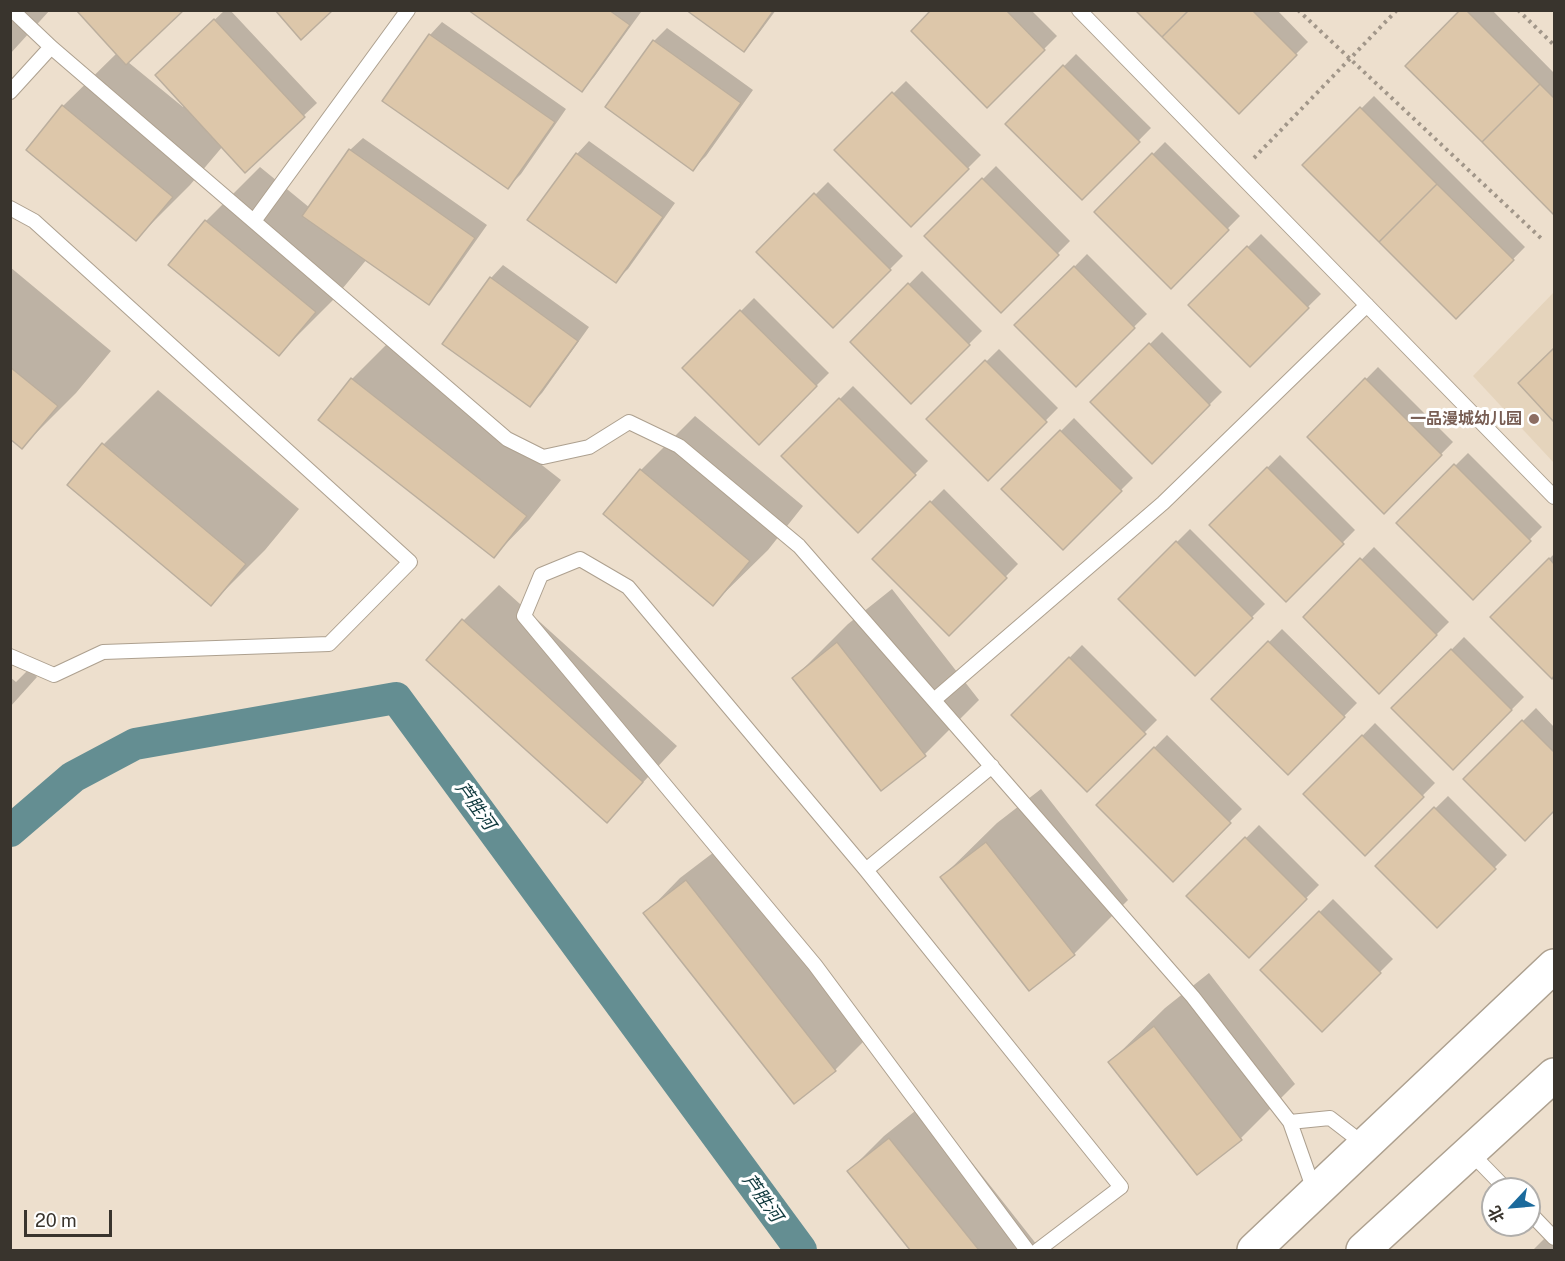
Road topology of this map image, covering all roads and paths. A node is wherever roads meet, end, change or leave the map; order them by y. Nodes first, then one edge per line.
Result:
1 (12, 10) edge
2 (408, 10) edge
3 (1079, 10) edge
4 (1298, 10) edge
5 (1397, 10) edge
6 (1518, 10) edge
7 (1554, 45) edge
8 (51, 47) junction
9 (1350, 59) junction
10 (10, 92) edge
11 (1238, 173) junction
12 (10, 208) edge
13 (254, 221) junction
14 (1544, 241) dead end
15 (1367, 305) junction
16 (1554, 497) edge
17 (10, 656) edge
18 (934, 700) junction
19 (992, 766) junction
20 (866, 870) junction
21 (1554, 966) edge
22 (1554, 1075) edge
23 (1290, 1122) junction
24 (1365, 1145) junction
25 (1470, 1152) junction
26 (1494, 1177) edge
27 (1315, 1193) junction
28 (1541, 1224) edge
29 (1554, 1238) edge
30 (1027, 1251) edge
31 (1038, 1251) edge
32 (1254, 1251) edge
33 (1363, 1251) edge

1 - 8 lane
2 - 13 lane
3 - 11 lane
4 - 9 path
5 - 9 path
6 - 7 path
8 - 10 lane
8 - 13 lane
9 - 11 path
9 - 14 path
11 - 15 lane
12 - 17 lane
13 - 18 lane
15 - 16 lane
15 - 18 lane
18 - 19 lane
19 - 20 lane
19 - 23 lane
20 - 30 lane
20 - 31 lane
21 - 24 street
22 - 25 street
23 - 24 lane
23 - 27 lane
24 - 27 street
25 - 26 lane
25 - 33 street
27 - 32 street
28 - 29 lane

